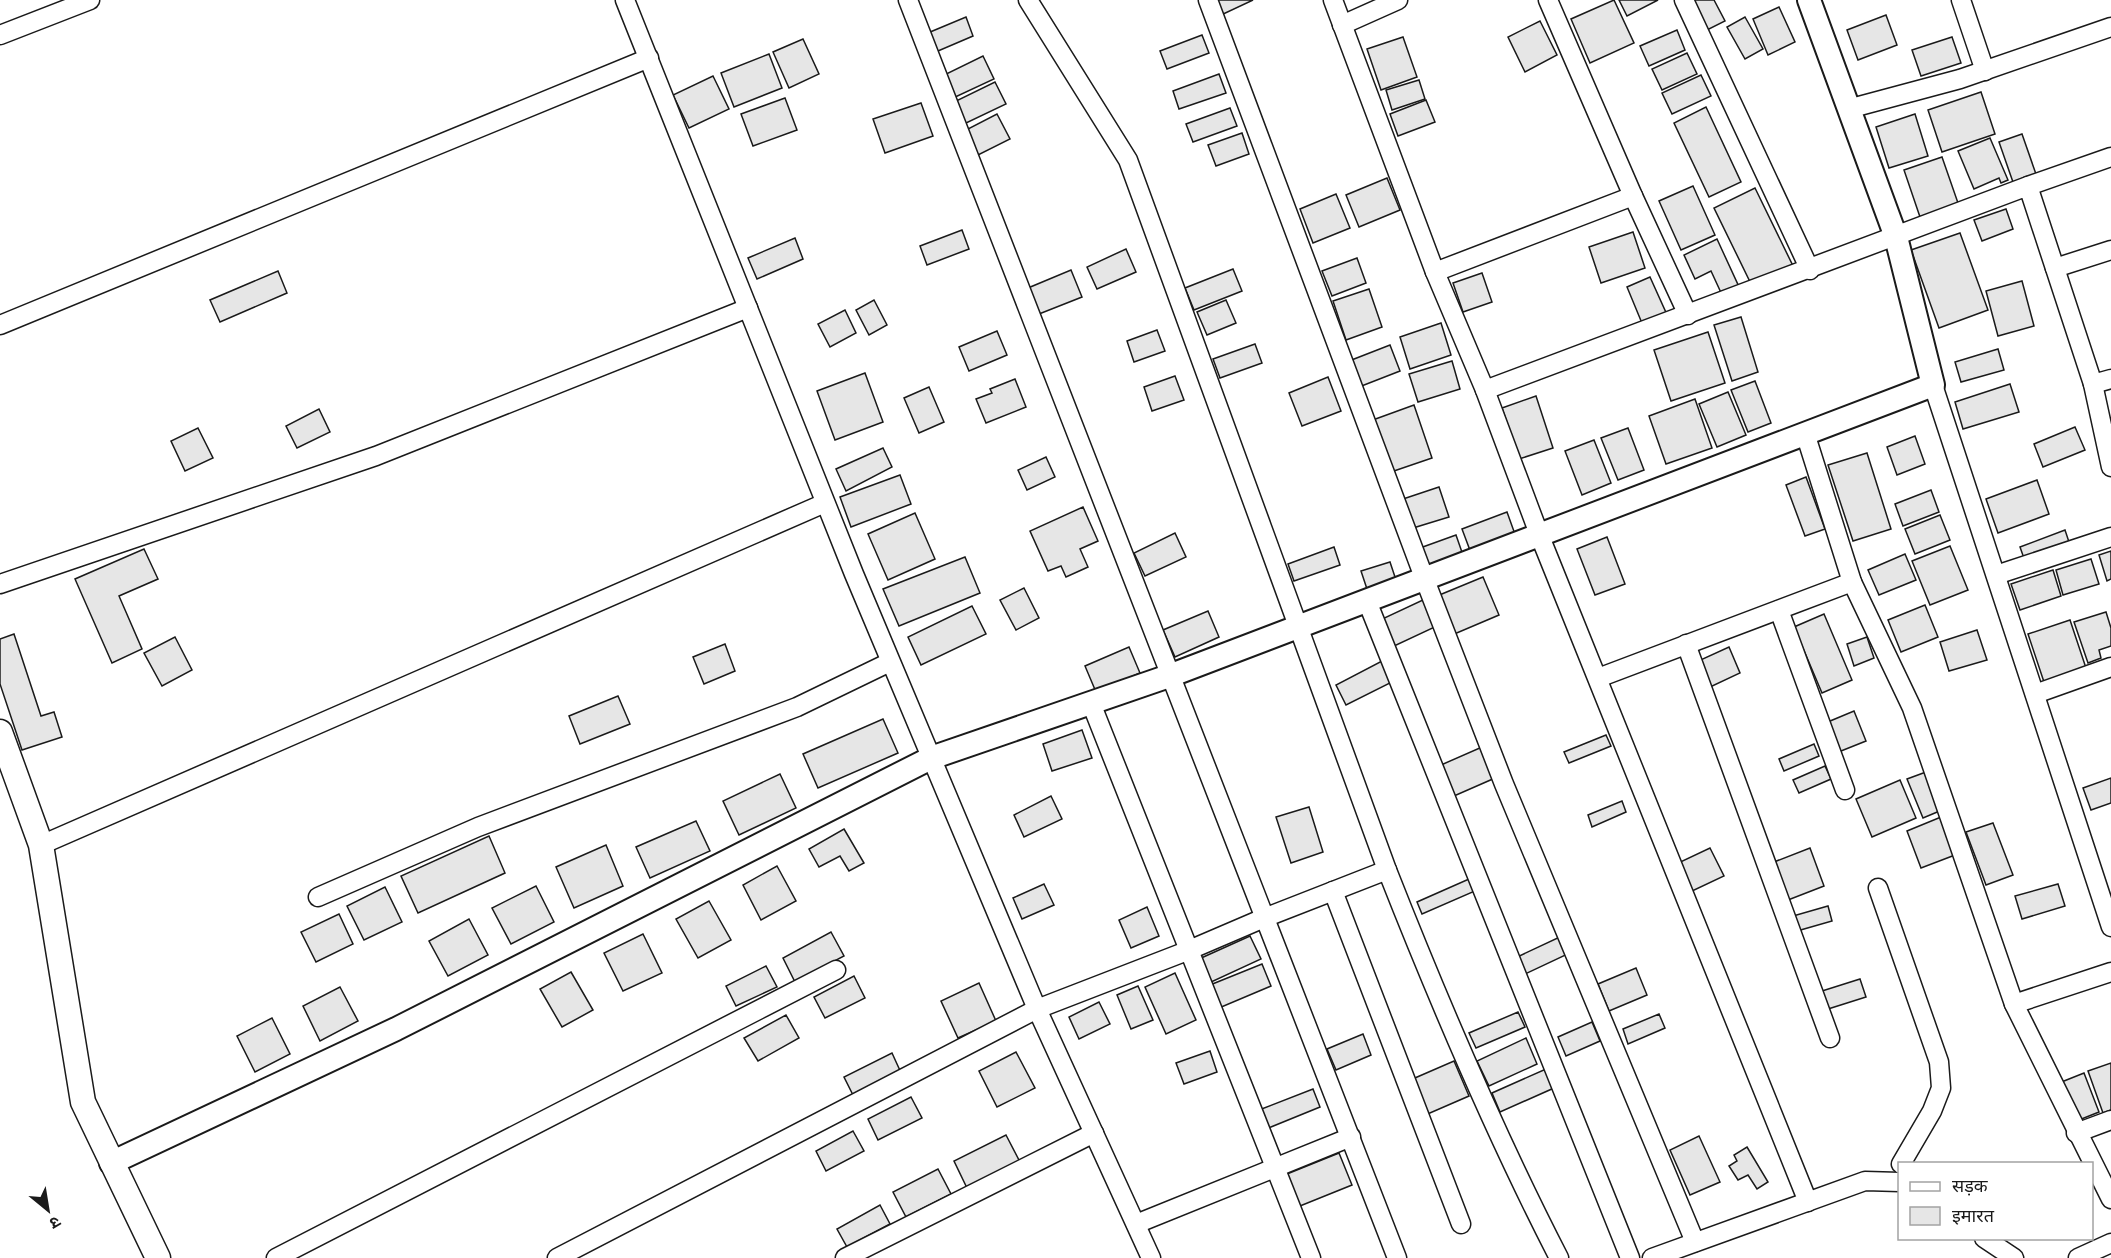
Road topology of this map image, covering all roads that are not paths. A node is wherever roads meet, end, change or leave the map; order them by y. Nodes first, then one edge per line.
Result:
1 (90, 0) edge
2 (625, 0) edge
3 (908, 0) edge
4 (1028, 0) edge
5 (1208, 0) edge
6 (1333, 0) edge
7 (1398, 0) edge
8 (1548, 0) edge
9 (1684, 0) edge
10 (1809, 0) edge
11 (1961, 0) edge
12 (1342, 25) junction
13 (2111, 27) edge
14 (0, 35) edge
15 (649, 58) junction
16 (1985, 71) junction
17 (1848, 109) junction
18 (2111, 157) edge
19 (2028, 186) junction
20 (1633, 196) junction
21 (1896, 237) junction
22 (2111, 250) edge
23 (2055, 268) junction
24 (1810, 270) junction
25 (1435, 272) junction
26 (748, 308) junction
27 (1688, 315) junction
28 (0, 325) edge
29 (2111, 379) edge
30 (2092, 384) junction
31 (1933, 385) junction
32 (1485, 390) junction
33 (1804, 433) junction
34 (2111, 467) edge
35 (825, 503) junction
36 (1539, 534) junction
37 (2111, 537) edge
38 (1996, 575) junction
39 (1425, 580) junction
40 (1852, 582) junction
41 (0, 584) edge
42 (1367, 601) junction
43 (1779, 610) junction
44 (1297, 627) junction
45 (1686, 644) junction
46 (890, 662) junction
47 (2111, 667) edge
48 (1169, 676) junction
49 (1598, 678) junction
50 (2035, 694) junction
51 (1091, 703) junction
52 (0, 732) edge
53 (931, 758) junction
54 (1845, 790) dead end
55 (41, 845) junction
56 (1387, 870) junction
57 (1878, 888) dead end
58 (1333, 891) junction
59 (318, 897) dead end
60 (1264, 918) junction
61 (2111, 927) edge
62 (1187, 951) junction
63 (836, 970) dead end
64 (2111, 972) edge
65 (2014, 1004) junction
66 (1036, 1009) junction
67 (1830, 1038) dead end
68 (2111, 1120) edge
69 (2076, 1132) junction
70 (1094, 1133) junction
71 (1351, 1137) junction
72 (1904, 1162) edge
73 (2092, 1162) edge
74 (111, 1163) junction
75 (2093, 1165) edge
76 (1274, 1166) junction
77 (1898, 1174) edge
78 (2111, 1199) edge
79 (1808, 1202) junction
80 (1136, 1224) junction
81 (1461, 1224) dead end
82 (1986, 1240) edge
83 (1695, 1242) junction
84 (2111, 1243) edge
85 (158, 1258) edge
86 (276, 1258) edge
87 (557, 1258) edge
88 (845, 1258) edge
89 (1151, 1258) edge
90 (1311, 1258) edge
91 (1397, 1258) edge
92 (1559, 1258) edge
93 (1630, 1258) edge
94 (1652, 1258) edge
95 (2014, 1258) edge
96 (2078, 1258) edge

1 - 14 street
2 - 15 street
3 - 48 street
4 - 44 street
5 - 39 street
6 - 12 street
7 - 12 street
8 - 20 street
9 - 24 street
10 - 17 street
11 - 16 street
12 - 25 street
13 - 16 street
15 - 26 street
15 - 28 street
16 - 17 street
17 - 21 street
18 - 19 street
19 - 21 street
19 - 23 street
20 - 25 street
20 - 27 street
21 - 24 street
21 - 31 street
22 - 23 street
23 - 30 street
24 - 27 street
25 - 32 street
26 - 35 street
26 - 41 street
27 - 32 street
29 - 30 street
30 - 34 street
31 - 33 street
31 - 38 street
32 - 36 street
33 - 36 street
33 - 40 street
35 - 46 street
35 - 55 street
36 - 39 street
36 - 49 street
37 - 38 street
38 - 50 street
39 - 42 street
39 - 83 street
40 - 43 street
40 - 65 street
42 - 44 street
42 - 93 street
43 - 45 street
43 - 54 street
44 - 48 street
44 - 56 street
45 - 49 street
45 - 67 street
46 - 53 street
46 - 59 street
47 - 50 street
48 - 51 street
48 - 60 street
49 - 79 street
50 - 61 street
51 - 53 street
51 - 62 street
52 - 55 main road
53 - 66 street
53 - 74 street
55 - 74 main road
56 - 58 street
56 - 92 street
57 - 72 street
58 - 60 street
58 - 81 street
60 - 62 street
60 - 71 street
62 - 66 street
62 - 76 street
63 - 86 street
64 - 65 street
65 - 69 street
66 - 70 street
66 - 87 street
68 - 69 street
69 - 73 street
70 - 80 street
70 - 88 street
71 - 76 street
71 - 91 street
74 - 85 main road
75 - 78 street
76 - 80 street
76 - 90 street
77 - 79 street
79 - 83 street
80 - 89 street
82 - 95 street
83 - 94 street
84 - 96 street

